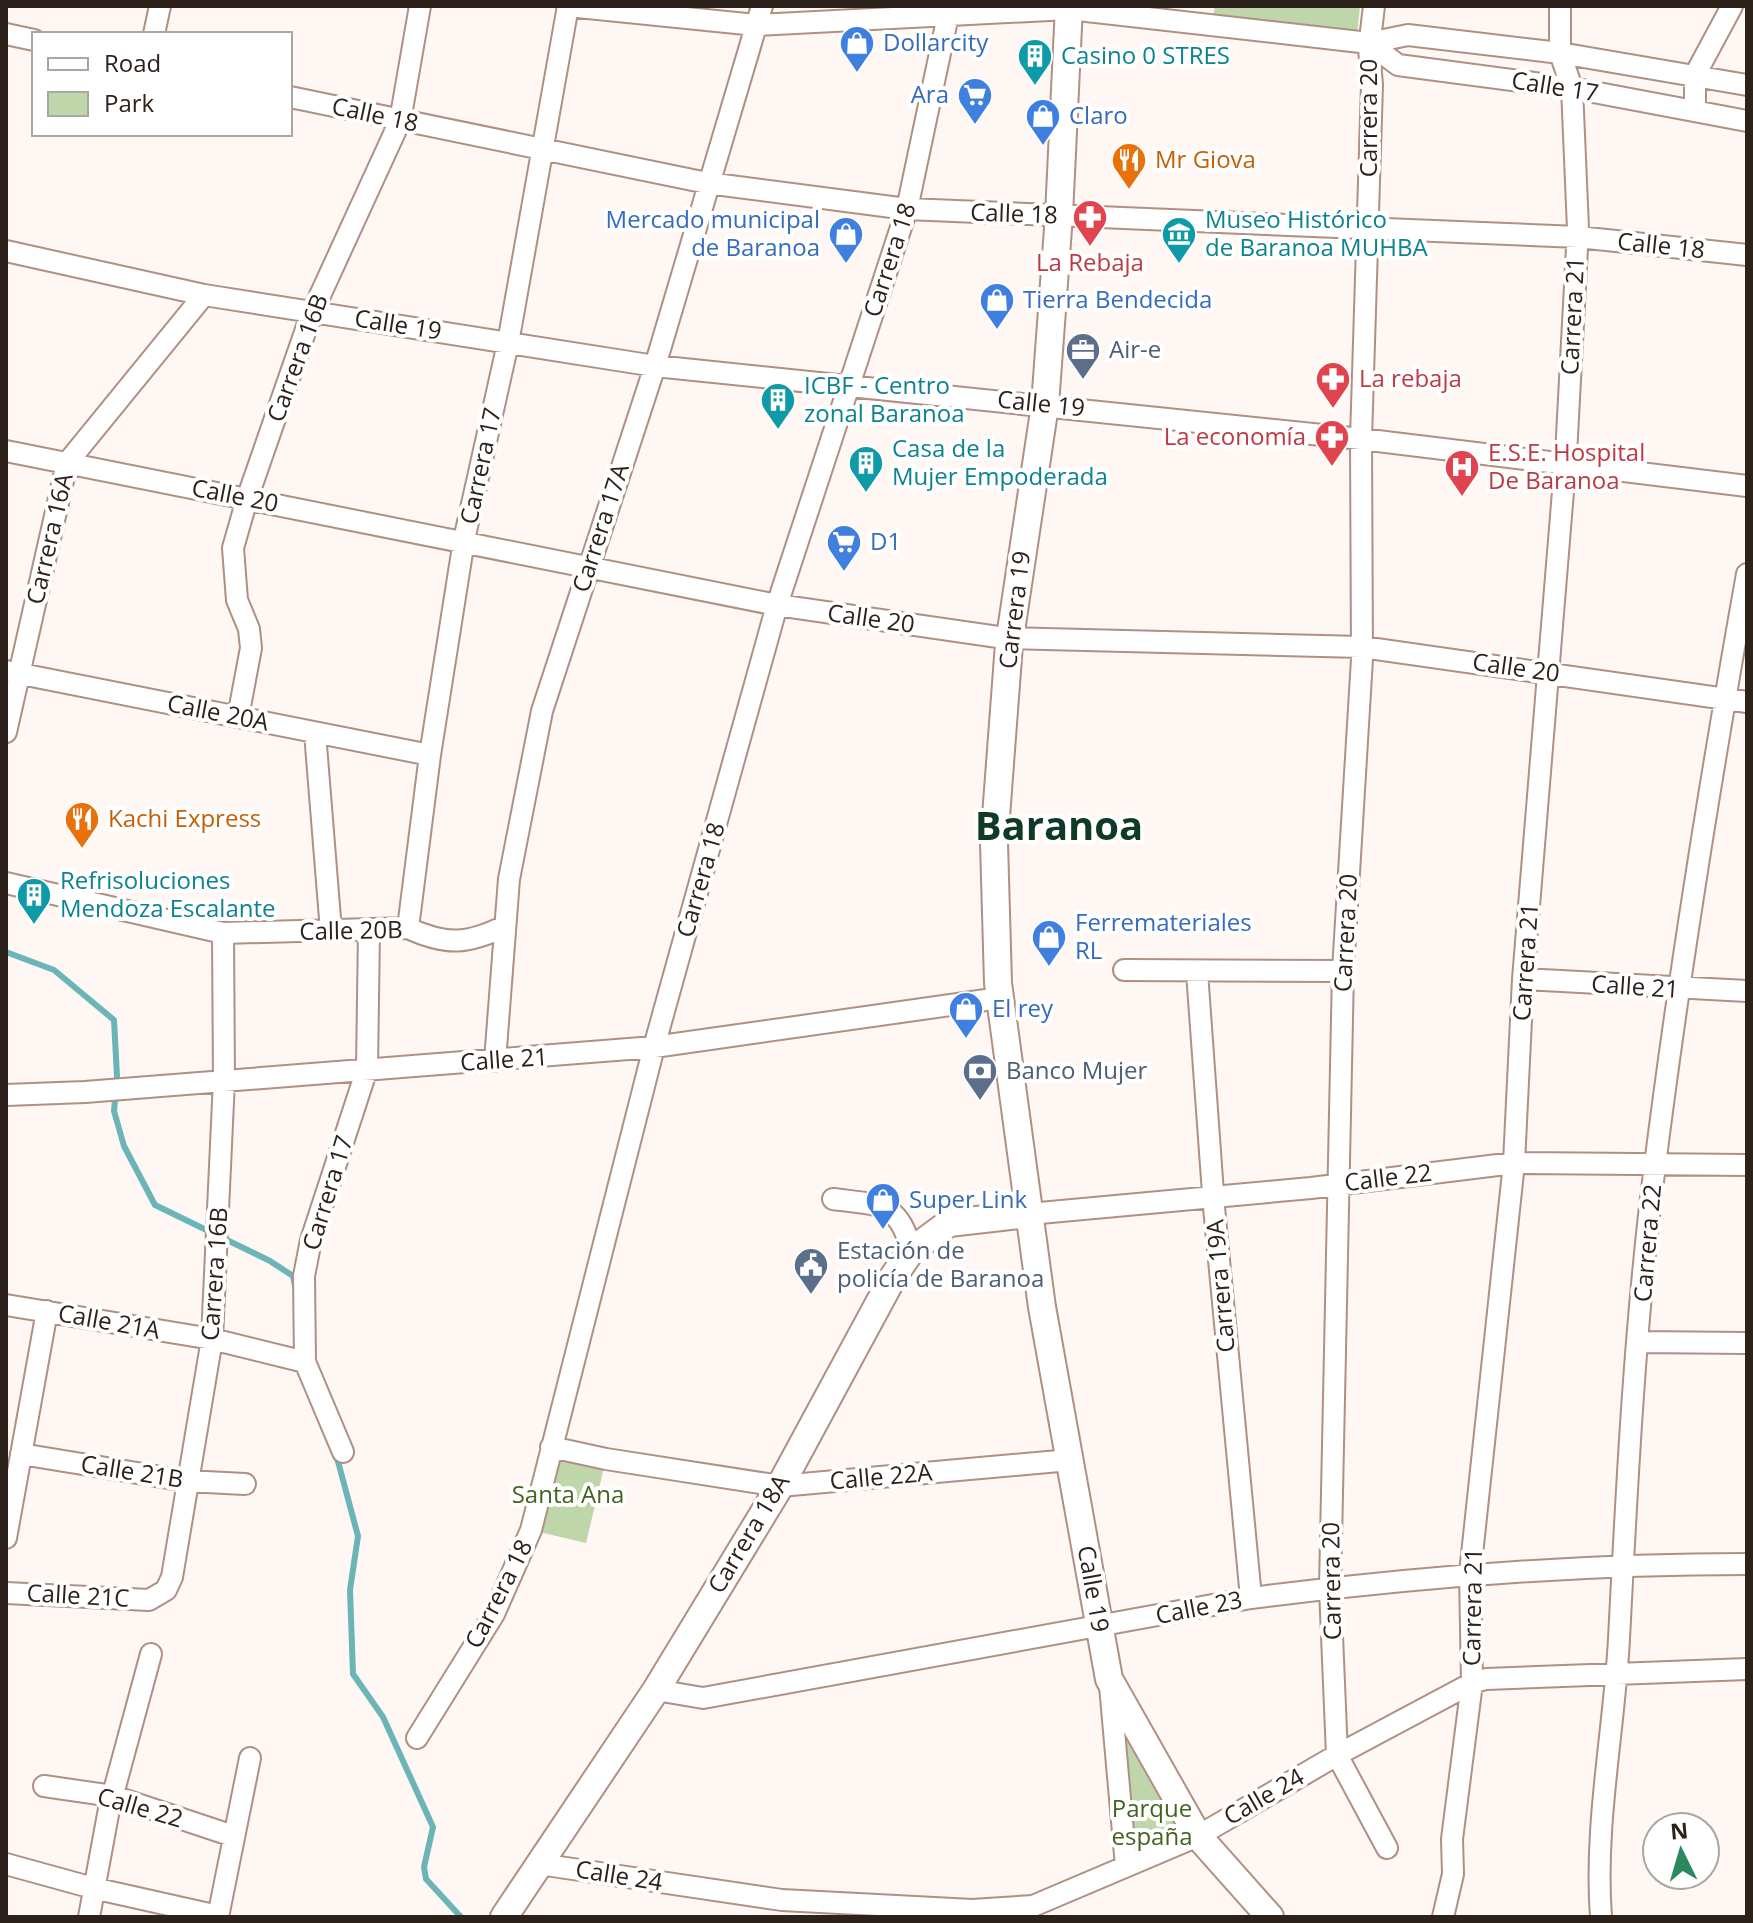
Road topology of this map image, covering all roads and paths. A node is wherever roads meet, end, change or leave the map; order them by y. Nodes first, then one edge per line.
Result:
1 (160, 6) edge
2 (420, 6) edge
3 (568, 6) edge
4 (1374, 6) edge
5 (1560, 6) edge
6 (1732, 6) edge
7 (1069, 8) edge
8 (950, 10) edge
9 (759, 16) edge
10 (154, 32) edge
11 (6, 34) edge
12 (32, 40) edge
13 (1369, 43) junction
14 (1560, 53) junction
15 (1695, 75) junction
16 (1747, 85) edge
17 (1572, 88) junction
18 (292, 97) edge
19 (1695, 110) junction
20 (400, 121) junction
21 (1747, 121) edge
22 (543, 149) junction
23 (707, 183) junction
24 (907, 209) junction
25 (1059, 215) junction
26 (1368, 230) junction
27 (1578, 237) junction
28 (6, 251) edge
29 (1747, 255) edge
30 (204, 295) junction
31 (313, 311) junction
32 (508, 343) junction
33 (655, 366) junction
34 (849, 386) junction
35 (1045, 405) junction
36 (1361, 439) junction
37 (6, 451) edge
38 (1565, 462) junction
39 (67, 463) junction
40 (1747, 486) edge
41 (247, 499) junction
42 (464, 540) junction
43 (587, 568) junction
44 (1747, 574) edge
45 (777, 605) junction
46 (1009, 639) junction
47 (1362, 647) junction
48 (13, 673) edge
49 (1551, 673) junction
50 (1725, 698) junction
51 (1747, 702) edge
52 (238, 717) junction
53 (6, 732) edge
54 (315, 733) junction
55 (430, 755) junction
56 (6, 883) edge
57 (505, 926) junction
58 (408, 928) junction
59 (369, 930) junction
60 (331, 931) junction
61 (223, 933) junction
62 (1124, 970) dead end
63 (1343, 971) junction
64 (1197, 972) junction
65 (1523, 979) junction
66 (1681, 990) junction
67 (1747, 991) edge
68 (1000, 998) junction
69 (654, 1047) junction
70 (495, 1061) junction
71 (367, 1069) junction
72 (224, 1080) junction
73 (6, 1095) edge
74 (1514, 1163) junction
75 (1655, 1165) junction
76 (1747, 1165) edge
77 (1338, 1184) junction
78 (1213, 1196) junction
79 (833, 1199) dead end
80 (1029, 1214) junction
81 (911, 1251) junction
82 (6, 1305) edge
83 (47, 1311) junction
84 (212, 1339) junction
85 (1639, 1342) junction
86 (1747, 1343) edge
87 (305, 1362) junction
88 (551, 1447) junction
89 (343, 1452) dead end
90 (21, 1454) junction
91 (1070, 1460) junction
92 (186, 1481) junction
93 (245, 1484) dead end
94 (780, 1486) junction
95 (6, 1538) edge
96 (1623, 1564) junction
97 (1747, 1564) edge
98 (1470, 1573) junction
99 (1330, 1588) junction
100 (6, 1593) edge
101 (1251, 1598) junction
102 (149, 1600) joint
103 (1099, 1627) junction
104 (151, 1654) dead end
105 (1747, 1669) edge
106 (1617, 1671) junction
107 (1109, 1679) junction
108 (1472, 1683) junction
109 (656, 1690) junction
110 (417, 1738) dead end
111 (1337, 1755) junction
112 (250, 1758) dead end
113 (44, 1786) dead end
114 (113, 1796) junction
115 (233, 1836) junction
116 (1198, 1836) junction
117 (1387, 1848) dead end
118 (6, 1864) edge
119 (539, 1864) junction
120 (1126, 1866) junction
121 (93, 1888) junction
122 (780, 1909) edge
123 (1037, 1911) edge
124 (218, 1916) edge
125 (89, 1917) edge
126 (504, 1917) edge
127 (1270, 1917) edge
128 (1443, 1917) edge
129 (1601, 1917) edge

1 - 10 street
2 - 20 street, Carrera 16B
3 - 9 street, Calle 17
3 - 22 street, Carrera 17
4 - 13 street, Carrera 20
5 - 14 street, Carrera 21
6 - 15 street
7 - 8 street, Calle 17
7 - 13 street, Calle 17
7 - 25 main road, Carrera 19
8 - 9 street, Calle 17
8 - 24 street, Carrera 18
9 - 23 street, Carrera 17A
11 - 12 street
13 - 14 street, Calle 17
13 - 17 street, Calle 17
13 - 26 street, Carrera 20
14 - 15 street, Calle 17
14 - 17 street, Carrera 21
15 - 16 street, Calle 17
15 - 19 street
17 - 19 street, Calle 17
17 - 27 street, Carrera 21
18 - 20 street, Calle 18
19 - 21 street, Calle 17
20 - 22 street, Calle 18
20 - 31 street, Carrera 16B
22 - 23 street, Calle 18
22 - 32 street, Carrera 17
23 - 24 street, Calle 18
23 - 33 street, Carrera 17A
24 - 25 street, Calle 18
24 - 34 street, Carrera 18
25 - 26 street, Calle 18
25 - 35 main road, Carrera 19
26 - 27 street, Calle 18
26 - 36 street, Carrera 20
27 - 29 street, Calle 18
27 - 38 street, Carrera 21
28 - 30 street, Calle 19
30 - 31 street, Calle 19
30 - 39 street, Carrera 16A
31 - 32 street, Calle 19
31 - 41 street, Carrera 16B
32 - 33 street, Calle 19
32 - 42 street, Carrera 17
33 - 34 street, Calle 19
33 - 43 street, Carrera 17A
34 - 35 street, Calle 19
34 - 45 street, Carrera 18
35 - 36 street, Calle 19
35 - 46 main road, Carrera 19
36 - 38 street, Calle 19
36 - 47 street, Carrera 20
37 - 39 street, Calle 20
38 - 40 street, Calle 19
38 - 49 street, Carrera 21
39 - 41 street, Calle 20
39 - 48 street, Carrera 16A
41 - 42 street, Calle 20
41 - 52 street, Carrera 16B
42 - 43 street, Calle 20
42 - 55 street, Carrera 17
43 - 45 street, Calle 20
43 - 57 street, Carrera 17A
44 - 50 street, Carrera 22
45 - 46 street, Calle 20
45 - 69 street, Carrera 18
46 - 47 street, Calle 20
46 - 68 main road, Carrera 19
47 - 49 street, Calle 20
47 - 63 street, Carrera 20
48 - 52 street, Calle 20A
48 - 53 street, Carrera 16A
49 - 50 street, Calle 20
49 - 65 street, Carrera 21
50 - 51 street, Calle 20
50 - 66 street, Carrera 22
52 - 54 street, Calle 20A
54 - 55 street, Calle 20A
54 - 60 street
55 - 58 street, Carrera 17
56 - 61 street, Calle 20B
57 - 58 street, Calle 20B
57 - 70 street, Carrera 17A
58 - 59 street, Calle 20B
59 - 60 street, Calle 20B
59 - 71 street, Carrera 17
60 - 61 street, Calle 20B
61 - 72 street, Carrera 16B
62 - 64 street
63 - 64 street
63 - 77 street, Carrera 20
64 - 78 street, Carrera 19A
65 - 66 street, Calle 21
65 - 74 street, Carrera 21
66 - 67 street, Calle 21
66 - 75 street, Carrera 22
68 - 69 street, Calle 21
68 - 80 main road, Carrera 19
69 - 70 street, Calle 21
69 - 88 street, Carrera 18
70 - 71 street, Calle 21
71 - 72 street, Calle 21
71 - 87 street, Carrera 17
72 - 73 street, Calle 21
72 - 84 street, Carrera 16B
74 - 75 street, Calle 22
74 - 77 street, Calle 22
74 - 98 street, Carrera 21
75 - 76 street, Calle 22
75 - 85 street, Carrera 22
77 - 78 street, Calle 22
77 - 99 street, Carrera 20
78 - 80 street, Calle 22
78 - 101 street, Carrera 19A
79 - 81 street
80 - 81 main road, Carrera 18A
80 - 91 main road, Calle 19
81 - 94 main road, Carrera 18A
82 - 83 street, Calle 21A
83 - 84 street, Calle 21A
83 - 90 street
84 - 87 street, Calle 21A
84 - 92 street, Carrera 16B
85 - 86 street
85 - 96 street, Carrera 22
87 - 89 street, Carrera 17
88 - 94 street, Calle 22A
88 - 110 street, Carrera 18
90 - 92 street, Calle 21B
90 - 95 street
91 - 94 street, Calle 22A
91 - 103 main road, Calle 19
92 - 93 street, Calle 21B
92 - 102 street, Carrera 16B
94 - 109 main road, Carrera 18A
96 - 97 street, Calle 23
96 - 98 street, Calle 23
96 - 106 street, Carrera 22
98 - 99 street, Calle 23
98 - 108 street, Carrera 21
99 - 101 street, Calle 23
99 - 111 street, Carrera 20
100 - 102 street, Calle 21C
101 - 103 street, Calle 23
103 - 107 main road, Calle 19
103 - 109 street, Calle 23
104 - 114 street
105 - 106 street, Calle 24
106 - 108 street, Calle 24
106 - 129 street, Carrera 22
107 - 116 main road, Calle 19
107 - 120 street
108 - 111 street, Calle 24
108 - 128 street, Carrera 21
109 - 119 main road, Carrera 18A
111 - 116 street, Calle 24
111 - 117 street, Carrera 20
112 - 115 street
113 - 114 street, Calle 22
114 - 115 street, Calle 22
114 - 121 street
115 - 124 street
116 - 120 street, Calle 24
116 - 127 main road, Calle 19
118 - 121 street
119 - 122 street, Calle 24
119 - 126 main road, Carrera 18A
120 - 123 street, Calle 24
121 - 124 street
121 - 125 street
122 - 123 street, Calle 24

